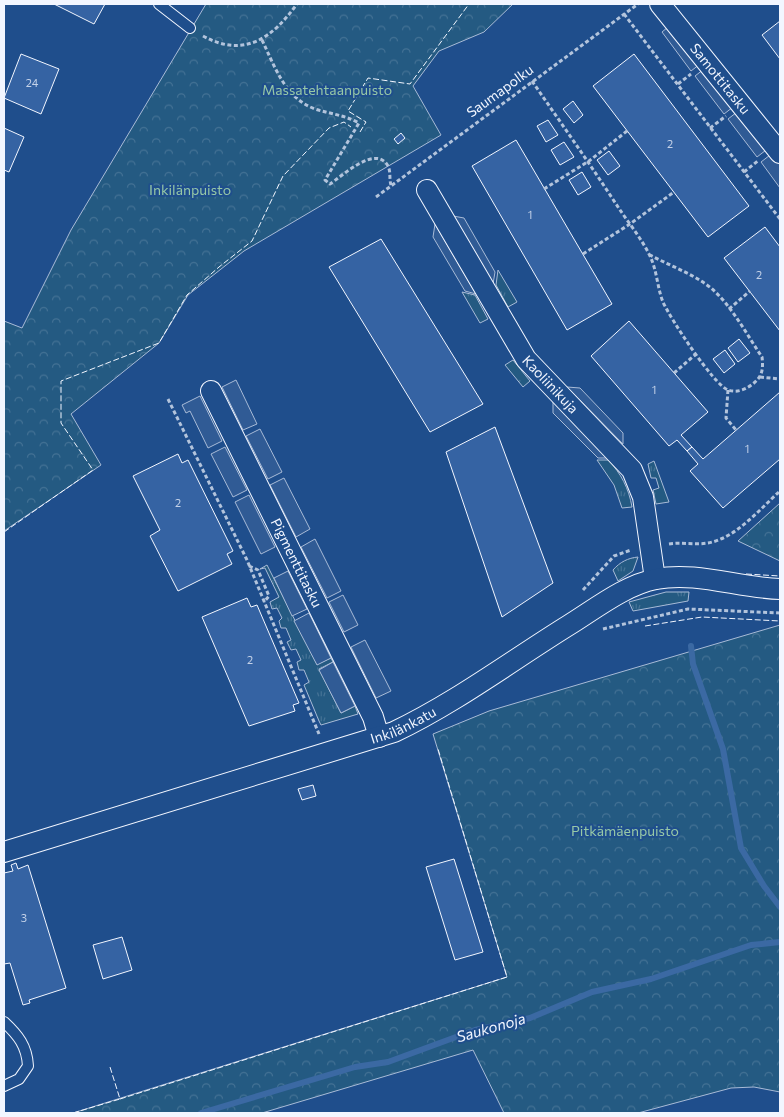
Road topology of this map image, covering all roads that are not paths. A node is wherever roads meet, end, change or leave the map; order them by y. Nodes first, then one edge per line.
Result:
1 (159, 4) edge
2 (660, 4) edge
3 (190, 28) road end
4 (780, 153) edge
5 (427, 190) dead end
6 (210, 391) dead end
7 (655, 579) junction
8 (780, 589) edge
9 (379, 737) junction
10 (4, 852) edge
11 (4, 1022) edge
12 (4, 1086) edge

1 - 3 lane
2 - 4 street, Samottitasku
5 - 7 street, Kaoliinikuja
6 - 9 street, Pigmenttitasku
7 - 8 street, Inkilänkatu
7 - 9 street, Inkilänkatu
9 - 10 street, Inkilänkatu
11 - 12 lane

